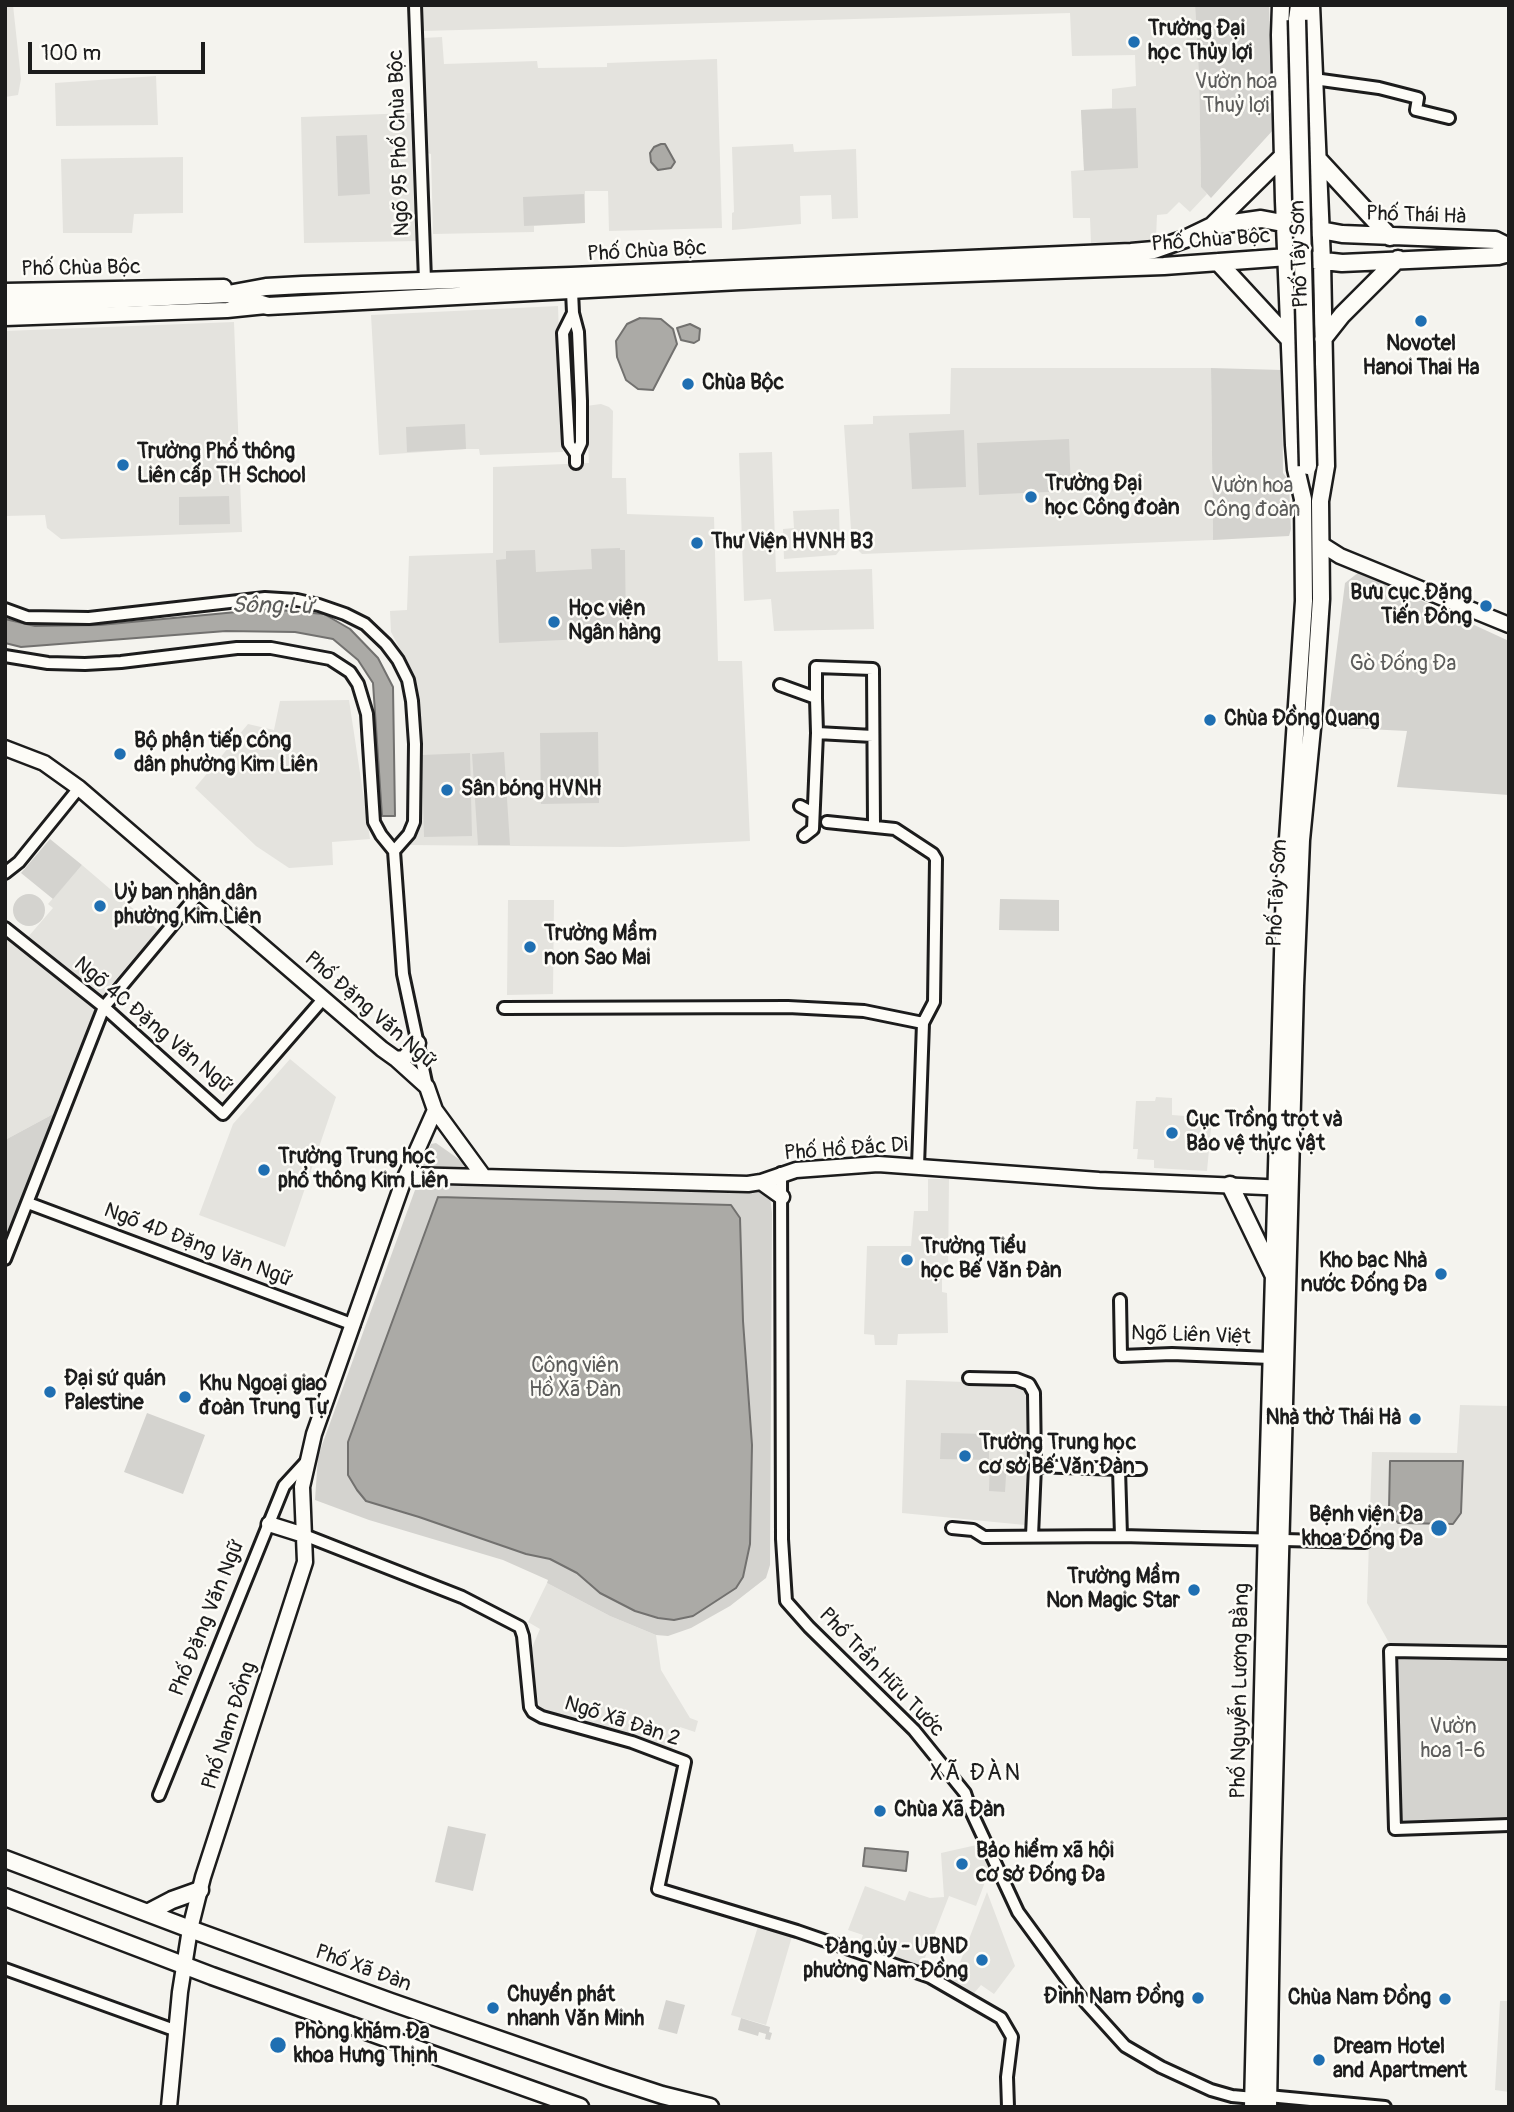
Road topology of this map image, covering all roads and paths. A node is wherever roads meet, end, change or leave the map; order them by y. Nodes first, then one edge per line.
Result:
1 (415, 5) edge
2 (1281, 5) edge
3 (1311, 5) edge
4 (1296, 10) edge
5 (1314, 79) junction
6 (1448, 118) dead end
7 (1284, 155) junction
8 (1317, 158) junction
9 (1318, 179) junction
10 (1284, 181) junction
11 (1285, 223) junction
12 (1212, 226) junction
13 (1321, 231) junction
14 (1390, 237) junction
15 (1509, 247) edge
16 (1509, 253) edge
17 (1288, 257) junction
18 (1398, 259) junction
19 (1322, 261) junction
20 (1218, 262) junction
21 (425, 280) junction
22 (571, 284) junction
23 (267, 287) junction
24 (5, 291) edge
25 (228, 294) junction
26 (5, 305) edge
27 (268, 306) junction
28 (1290, 306) junction
29 (573, 313) junction
30 (1323, 313) junction
31 (5, 318) edge
32 (1323, 339) junction
33 (1291, 341) junction
34 (567, 401) junction
35 (581, 401) junction
36 (1308, 466) junction
37 (1303, 499) junction
38 (1320, 501) junction
39 (1321, 544) junction
40 (5, 609) edge
41 (1509, 625) edge
42 (5, 656) edge
43 (1308, 682) junction
44 (780, 685) dead end
45 (816, 698) junction
46 (817, 733) junction
47 (873, 736) junction
48 (5, 748) edge
49 (79, 788) junction
50 (800, 806) dead end
51 (813, 813) junction
52 (827, 822) dead end
53 (874, 825) junction
54 (804, 836) dead end
55 (394, 851) junction
56 (5, 873) edge
57 (200, 892) junction
58 (5, 928) edge
59 (324, 998) junction
60 (104, 1007) junction
61 (504, 1008) dead end
62 (923, 1023) junction
63 (418, 1043) junction
64 (396, 1059) junction
65 (427, 1087) junction
66 (435, 1111) junction
67 (918, 1166) junction
68 (781, 1173) junction
69 (406, 1175) junction
70 (484, 1177) junction
71 (761, 1182) junction
72 (1230, 1185) junction
73 (1283, 1188) junction
74 (782, 1197) junction
75 (28, 1203) junction
76 (5, 1259) edge
77 (1274, 1276) junction
78 (1287, 1288) joint
79 (1120, 1300) dead end
80 (354, 1325) junction
81 (1271, 1358) junction
82 (969, 1378) dead end
83 (306, 1462) junction
84 (1035, 1466) junction
85 (1119, 1469) junction
86 (1140, 1469) dead end
87 (269, 1524) junction
88 (952, 1528) dead end
89 (304, 1535) junction
90 (1121, 1535) junction
91 (1032, 1536) junction
92 (1273, 1540) junction
93 (1365, 1542) dead end
94 (1509, 1653) edge
95 (159, 1795) dead end
96 (1509, 1825) edge
97 (5, 1859) edge
98 (200, 1890) junction
99 (5, 1896) edge
100 (149, 1912) junction
101 (190, 1929) junction
102 (185, 1965) junction
103 (5, 1969) edge
104 (177, 2031) junction
105 (1261, 2102) edge
106 (169, 2107) edge
107 (580, 2107) edge
108 (710, 2107) edge
109 (1008, 2107) edge
110 (1385, 2107) edge

1 - 21 street, Ngõ 95 Phố Chùa Bộc
2 - 7 main road, Phố Tây Sơn
3 - 5 main road, Phố Tây Sơn
4 - 36 main road, bridge
5 - 6 street
5 - 8 main road, Phố Tây Sơn
7 - 10 main road, Phố Tây Sơn
7 - 12 main road
8 - 9 main road, Phố Tây Sơn
8 - 14 main road
9 - 10 main road
9 - 13 main road, Phố Tây Sơn
10 - 11 main road, Phố Tây Sơn
11 - 12 main road, Phố Chùa Bộc
11 - 13 main road, Phố Chùa Bộc
11 - 17 main road, Phố Tây Sơn
12 - 22 main road, Phố Chùa Bộc
13 - 14 main road, Phố Thái Hà
13 - 19 main road, Phố Tây Sơn
14 - 15 main road, Phố Thái Hà
16 - 18 main road, Phố Thái Hà
17 - 19 main road, Phố Chùa Bộc
17 - 20 main road, Phố Chùa Bộc
17 - 28 main road, Phố Tây Sơn
18 - 19 main road, Phố Thái Hà
18 - 32 main road
19 - 30 main road, Phố Tây Sơn
20 - 22 main road, Phố Chùa Bộc
20 - 33 main road
21 - 22 main road, Phố Chùa Bộc
21 - 23 main road, Phố Chùa Bộc
22 - 27 main road, Phố Chùa Bộc
22 - 29 street
23 - 24 street, Phố Chùa Bộc
23 - 25 main road
25 - 26 main road
25 - 27 main road
27 - 31 street, Phố Chùa Bộc
28 - 30 main road
28 - 33 main road, Phố Tây Sơn
29 - 34 street
29 - 35 street
30 - 32 main road, Phố Tây Sơn
32 - 38 main road, Phố Tây Sơn
33 - 37 main road, Phố Tây Sơn
34 - 35 street
34 - 35 street
36 - 37 main road, Phố Tây Sơn
36 - 38 main road, Phố Tây Sơn
37 - 43 main road, Phố Tây Sơn
38 - 39 main road, Phố Tây Sơn
39 - 41 street
39 - 43 main road, Phố Tây Sơn
40 - 55 street
42 - 55 street
43 - 73 main road, Phố Tây Sơn
44 - 45 street
45 - 46 street
45 - 47 street
46 - 47 street
46 - 51 street
47 - 53 street
48 - 49 street, Phố Đặng Văn Ngữ
49 - 56 street
49 - 57 street, Phố Đặng Văn Ngữ
50 - 51 street
51 - 54 street
52 - 53 street
53 - 62 street
55 - 63 street
57 - 59 street, Phố Đặng Văn Ngữ
57 - 60 street
58 - 60 street, Ngõ 4C Đặng Văn Ngữ
59 - 60 street, Ngõ 4C Đặng Văn Ngữ
59 - 64 street, Phố Đặng Văn Ngữ
60 - 75 street
61 - 62 street
62 - 67 street
63 - 64 street
63 - 65 street
64 - 65 street, Phố Đặng Văn Ngữ
65 - 66 street, Phố Đặng Văn Ngữ
66 - 69 street, Phố Đặng Văn Ngữ
66 - 70 street
67 - 68 street, Phố Hồ Đắc Di
67 - 72 street, Phố Hồ Đắc Di
68 - 71 street, Phố Hồ Đắc Di
68 - 74 street, Phố Trần Hữu Tước
69 - 70 street, Phố Hồ Đắc Di
69 - 80 street, Phố Đặng Văn Ngữ
70 - 71 street, Phố Hồ Đắc Di
71 - 74 street
72 - 73 street, Phố Hồ Đắc Di
72 - 77 main road
73 - 77 main road, Phố Tây Sơn
73 - 78 main road, Phố Tây Sơn
74 - 105 street, Phố Trần Hữu Tước
75 - 76 street
75 - 80 street, Ngõ 4D Đặng Văn Ngữ
77 - 81 main road, Phố Nguyễn Lương Bằng
78 - 92 main road, Phố Nguyễn Lương Bằng
79 - 81 street, Ngõ Liên Việt
80 - 83 street, Phố Đặng Văn Ngữ
81 - 92 main road, Phố Nguyễn Lương Bằng
82 - 84 street
83 - 87 street, Phố Đặng Văn Ngữ
83 - 89 street, Phố Đặng Văn Ngữ
84 - 85 street
84 - 91 street
85 - 86 street
85 - 90 street
87 - 89 street
87 - 95 street, Phố Đặng Văn Ngữ
88 - 91 street
89 - 98 street, Phố Nam Đồng
89 - 109 street, Ngõ Xã Đàn 2
90 - 91 street
90 - 92 street
92 - 93 street
92 - 105 main road, Phố Nguyễn Lương Bằng
94 - 96 street
97 - 100 main road, Phố Xã Đàn
98 - 100 main road
98 - 101 street, Phố Nam Đồng
99 - 102 main road
100 - 101 main road, Phố Xã Đàn
101 - 102 street, Phố Nam Đồng
101 - 108 main road, Phố Xã Đàn
102 - 104 street, Phố Nam Đồng
102 - 107 main road
103 - 104 street
104 - 106 street, Phố Nam Đồng
105 - 110 street, Phố Trần Hữu Tước

